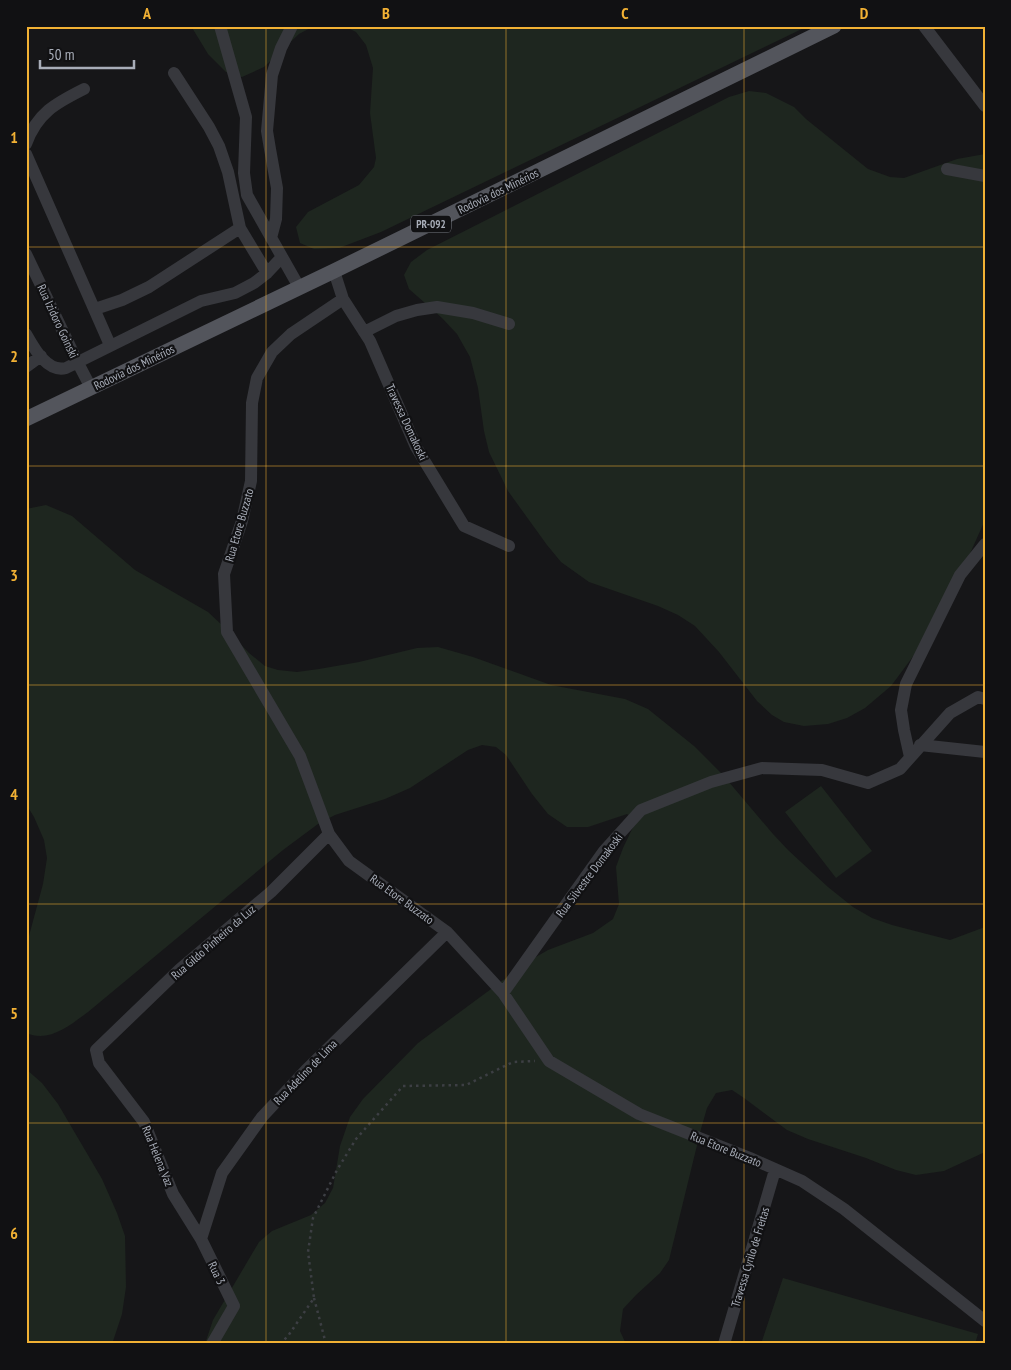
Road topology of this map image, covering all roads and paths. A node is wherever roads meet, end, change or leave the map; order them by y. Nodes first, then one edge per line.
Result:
1 (220, 26) edge
2 (292, 26) edge
3 (834, 26) edge
4 (924, 26) edge
5 (174, 74) dead end
6 (84, 89) dead end
7 (985, 106) edge
8 (26, 144) edge
9 (26, 154) edge
10 (947, 169) dead end
11 (985, 176) edge
12 (240, 228) junction
13 (271, 238) junction
14 (26, 254) edge
15 (282, 258) junction
16 (334, 271) junction
17 (267, 273) junction
18 (299, 287) junction
19 (343, 299) junction
20 (95, 309) junction
21 (510, 324) dead end
22 (364, 332) junction
23 (26, 334) edge
24 (110, 345) junction
25 (41, 356) junction
26 (77, 361) junction
27 (26, 366) edge
28 (91, 388) junction
29 (26, 419) edge
30 (985, 544) edge
31 (509, 546) dead end
32 (985, 699) edge
33 (920, 746) junction
34 (985, 752) edge
35 (910, 757) junction
36 (329, 834) junction
37 (447, 932) junction
38 (503, 992) junction
39 (96, 1050) joint
40 (549, 1061) junction
41 (775, 1170) junction
42 (201, 1239) junction
43 (314, 1298) junction
44 (985, 1321) edge
45 (212, 1344) edge
46 (280, 1344) edge
47 (326, 1344) edge
48 (724, 1344) edge

1 - 13 street
2 - 13 street
3 - 16 main road, Rodovia dos Minérios / PR-092
4 - 7 street
5 - 12 street
6 - 8 street
9 - 20 street
10 - 11 street
12 - 17 street
12 - 20 street
13 - 15 street
14 - 26 street, Rua Izidoro Goinski
15 - 17 street
15 - 18 street
16 - 18 main road, Rodovia dos Minérios / PR-092
16 - 19 street
17 - 24 street
18 - 28 main road, Rodovia dos Minérios / PR-092
19 - 22 street, Travessa Domakoski
19 - 36 street, Rua Etore Buzzato
20 - 24 street
21 - 22 street
22 - 31 street, Travessa Domakoski
23 - 25 street
24 - 26 street
25 - 26 street
25 - 27 street
26 - 28 street, Rua Izidoro Goinski
28 - 29 main road, Rodovia dos Minérios / PR-092
30 - 35 street
32 - 33 street, Rua Silvestre Domakoski
33 - 34 street
33 - 35 street, Rua Silvestre Domakoski
35 - 38 street, Rua Silvestre Domakoski
36 - 37 street, Rua Etore Buzzato
36 - 39 street, Rua Gildo Pinheiro da Luz
37 - 38 street, Rua Etore Buzzato
37 - 42 street, Rua Adelino de Lima
38 - 40 street, Rua Etore Buzzato
39 - 42 street, Rua Helena Vaz
40 - 41 street, Rua Etore Buzzato
40 - 43 path
41 - 44 street, Rua Etore Buzzato
41 - 48 street, Travessa Cyrilo de Freitas
42 - 45 street, Rua 3
43 - 46 path
43 - 47 path

